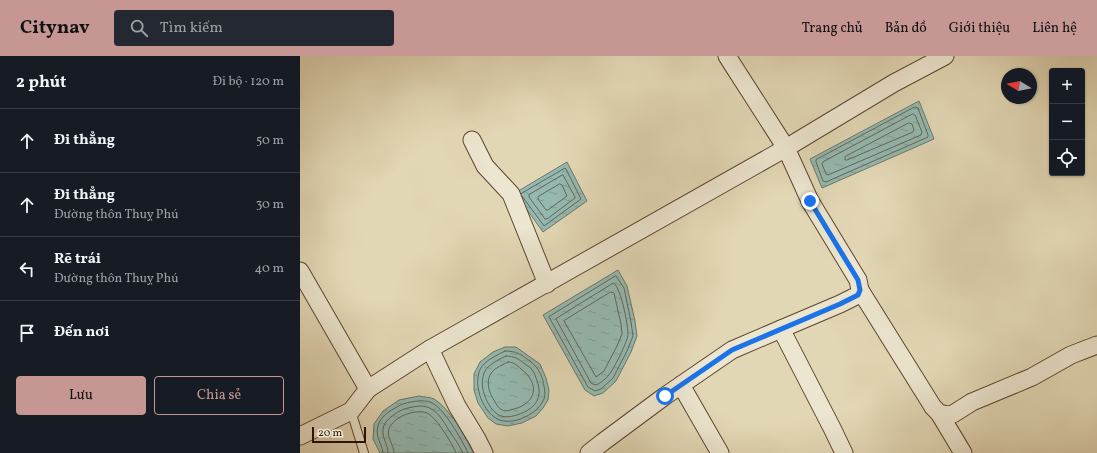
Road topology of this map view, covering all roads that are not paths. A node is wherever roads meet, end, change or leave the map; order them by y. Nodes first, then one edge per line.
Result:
1 (727, 56) edge
2 (945, 56) edge
3 (472, 140) dead end
4 (786, 148) junction
5 (300, 271) edge
6 (547, 284) junction
7 (860, 290) junction
8 (782, 329) junction
9 (1097, 345) edge
10 (430, 350) junction
11 (681, 385) junction
12 (368, 389) junction
13 (351, 411) junction
14 (939, 413) junction
15 (300, 436) edge
16 (364, 453) edge
17 (484, 453) edge
18 (590, 453) edge
19 (720, 453) edge
20 (844, 453) edge
21 (963, 453) edge

1 - 4 street
2 - 4 street
3 - 6 street
4 - 6 street
4 - 7 street
5 - 12 street
6 - 10 street
7 - 8 street
7 - 14 street
8 - 11 street
8 - 20 street
9 - 14 street
10 - 12 street
10 - 17 street
11 - 18 street
11 - 19 street
12 - 13 street
13 - 15 street
13 - 16 lane
14 - 21 street

